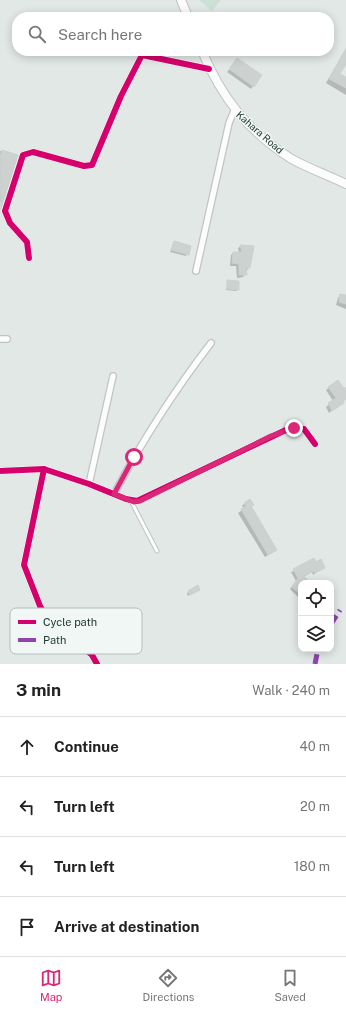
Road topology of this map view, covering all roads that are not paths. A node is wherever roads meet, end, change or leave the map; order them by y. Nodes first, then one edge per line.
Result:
1 (181, 0) edge
2 (186, 12) edge
3 (141, 56) edge
4 (147, 56) edge
5 (204, 56) edge
6 (210, 69) junction
7 (234, 111) junction
8 (346, 184) edge
9 (29, 258) dead end
10 (196, 271) dead end
11 (0, 339) edge
12 (7, 339) dead end
13 (211, 343) dead end
14 (113, 376) dead end
15 (315, 444) dead end
16 (44, 469) junction
17 (0, 471) edge
18 (89, 484) junction
19 (114, 494) junction
20 (131, 501) junction
21 (157, 550) dead end
22 (41, 608) edge
23 (91, 654) edge
24 (96, 664) edge

1 - 2 street
3 - 9 street
4 - 6 street
5 - 6 street, Kahara Road
6 - 7 street, Kahara Road
7 - 8 street, Kahara Road
7 - 10 street
11 - 12 street
13 - 19 street
14 - 18 street
15 - 20 street
16 - 17 street
16 - 18 street
16 - 22 street
18 - 19 street
19 - 20 street
20 - 21 lane
23 - 24 street

